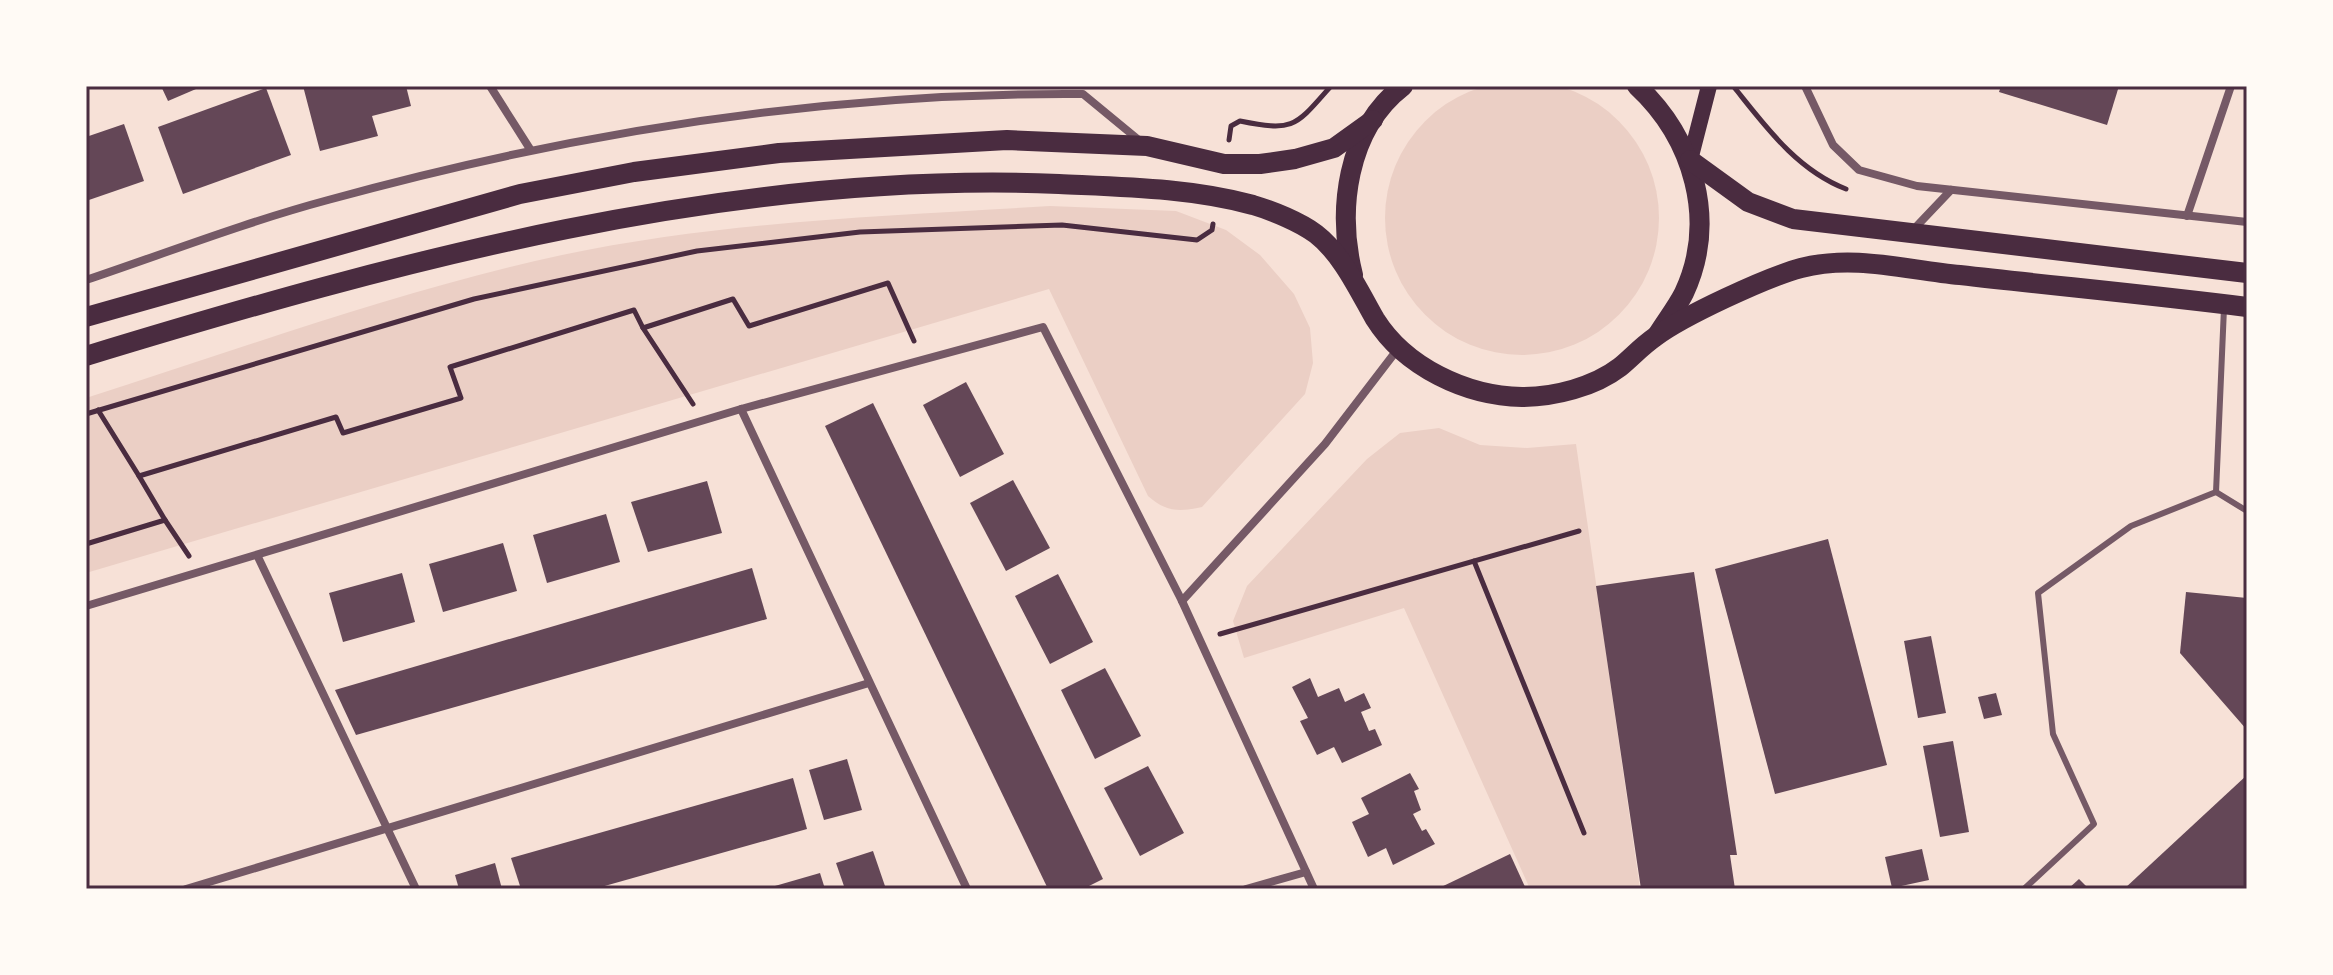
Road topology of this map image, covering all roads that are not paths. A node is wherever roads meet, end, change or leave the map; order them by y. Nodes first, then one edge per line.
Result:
1 (490, 86) edge
2 (1403, 86) edge
3 (1637, 86) edge
4 (1709, 86) edge
5 (1805, 86) edge
6 (2231, 86) edge
7 (1380, 104) edge
8 (1147, 146) junction
9 (530, 149) junction
10 (1690, 160) junction
11 (1951, 190) junction
12 (2187, 216) junction
13 (2247, 222) edge
14 (1909, 235) junction
15 (2247, 273) edge
16 (86, 280) edge
17 (1356, 283) junction
18 (2224, 304) junction
19 (2247, 307) edge
20 (86, 317) edge
21 (1658, 334) junction
22 (1399, 347) junction
23 (86, 356) edge
24 (741, 409) junction
25 (2216, 492) junction
26 (2247, 511) edge
27 (258, 557) junction
28 (1182, 601) junction
29 (86, 606) edge
30 (869, 683) junction
31 (388, 830) junction
32 (1306, 872) junction
33 (186, 889) edge
34 (416, 889) edge
35 (967, 889) edge
36 (1246, 889) edge
37 (1314, 889) edge
38 (2024, 889) edge

1 - 9 street
2 - 7 main road
3 - 10 main road
4 - 10 main road
5 - 11 street
6 - 12 street
7 - 8 main road
7 - 17 main road
8 - 9 street
8 - 20 main road
9 - 16 street
10 - 14 main road
10 - 21 main road
11 - 12 street
11 - 14 street
12 - 13 street
14 - 15 main road
17 - 22 main road
17 - 23 main road
18 - 19 main road
18 - 21 main road
18 - 25 lane
21 - 22 main road
22 - 28 street
24 - 27 street
24 - 28 street
24 - 30 street
25 - 26 lane
25 - 38 lane
27 - 29 street
27 - 31 street
28 - 32 street
30 - 31 street
30 - 35 street
31 - 33 street
31 - 34 street
32 - 36 street
32 - 37 street

